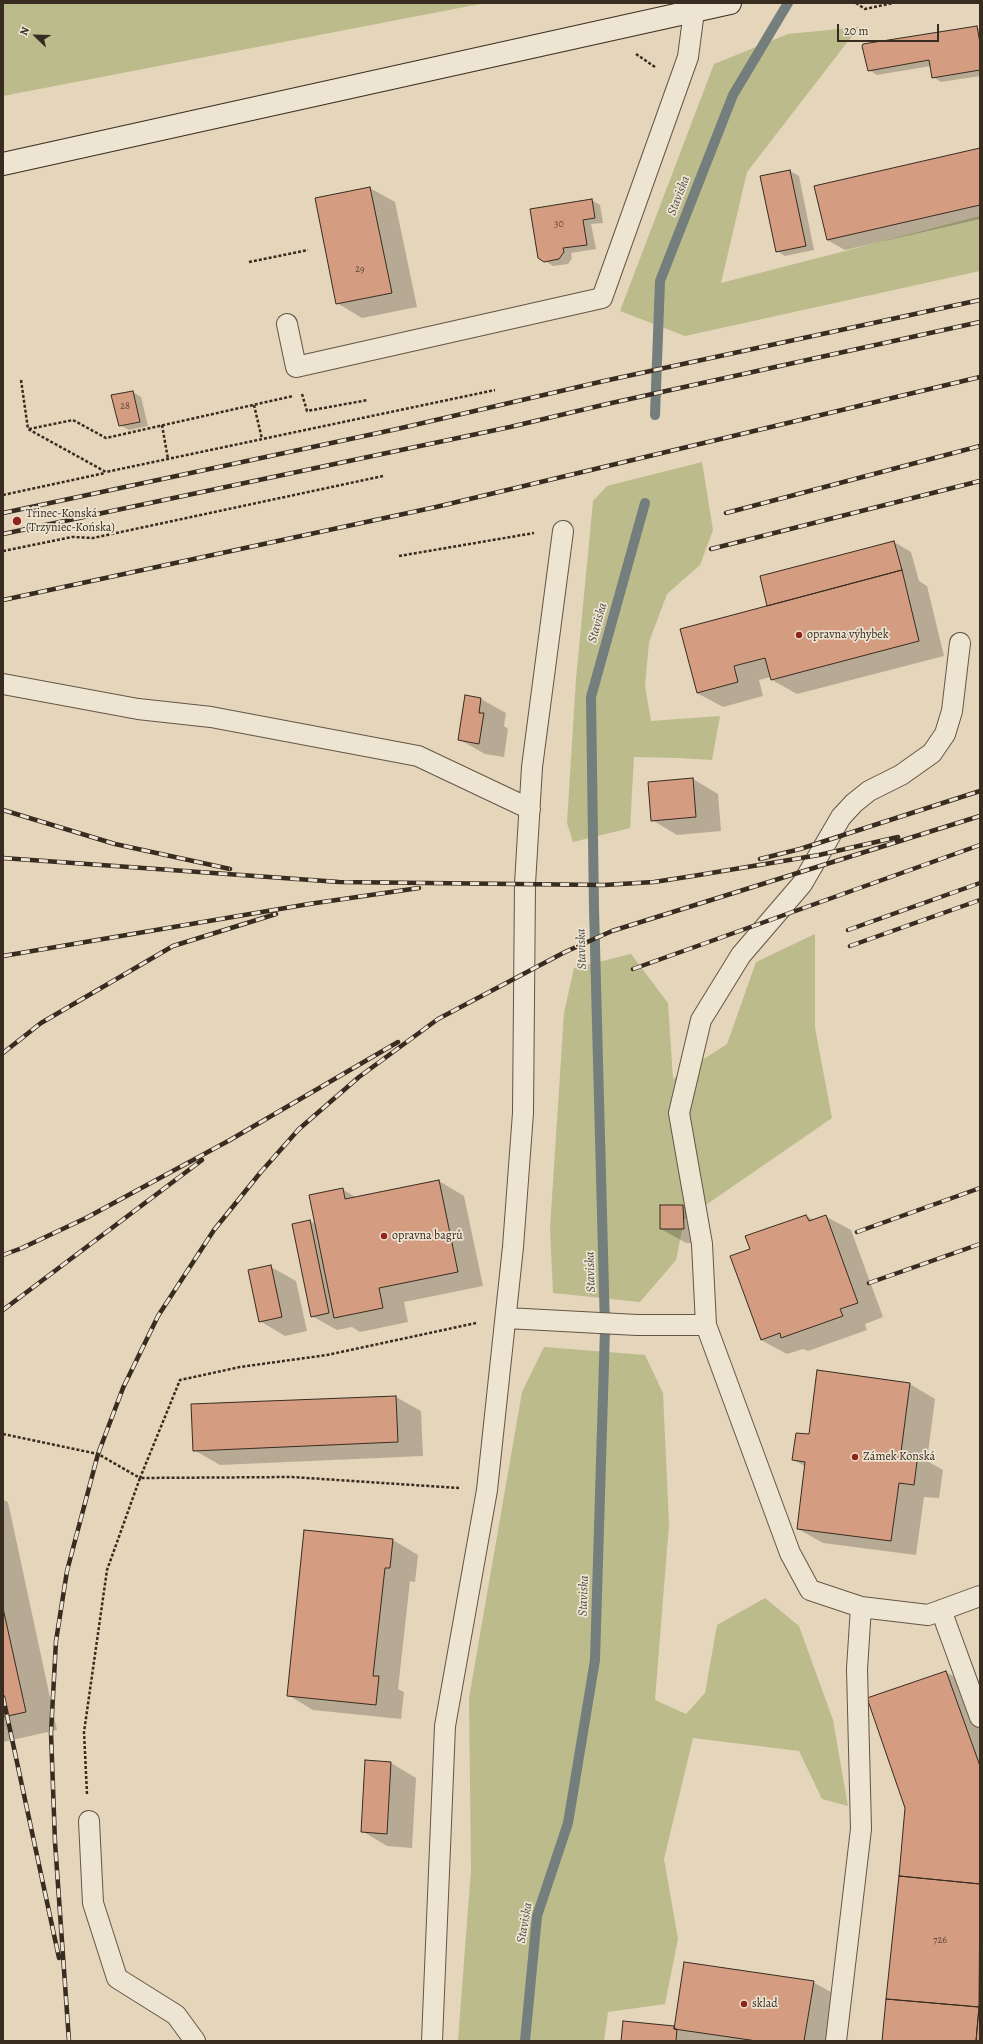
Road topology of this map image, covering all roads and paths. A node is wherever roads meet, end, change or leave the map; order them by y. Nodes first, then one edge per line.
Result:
1 (730, 3) edge
2 (856, 3) edge
3 (893, 3) edge
4 (694, 11) junction
5 (3, 164) edge
6 (308, 250) dead end
7 (249, 262) dead end
8 (287, 324) dead end
9 (296, 367) junction
10 (21, 380) dead end
11 (495, 390) dead end
12 (302, 394) junction
13 (368, 400) dead end
14 (254, 404) junction
15 (162, 425) junction
16 (28, 429) junction
17 (262, 439) junction
18 (168, 459) junction
19 (106, 472) junction
20 (383, 476) dead end
21 (3, 495) edge
22 (563, 531) dead end
23 (469, 545) dead end
24 (3, 551) edge
25 (399, 556) dead end
26 (960, 643) dead end
27 (3, 684) edge
28 (530, 809) junction
29 (506, 1318) junction
30 (706, 1325) junction
31 (3, 1434) edge
32 (140, 1478) junction
33 (487, 1490) junction
34 (980, 1596) edge
35 (861, 1607) junction
36 (941, 1610) junction
37 (980, 1717) edge
38 (89, 1821) joint
39 (195, 2041) edge
40 (432, 2041) edge
41 (836, 2041) edge

1 - 4 main road
2 - 3 path
4 - 5 main road
4 - 9 lane
6 - 7 path
8 - 9 lane
9 - 12 path
10 - 16 path
11 - 17 path
12 - 13 path
12 - 14 path
14 - 15 path
14 - 17 path
15 - 16 path
15 - 18 path
16 - 19 path
17 - 18 path
18 - 19 path
19 - 21 path
20 - 24 path
22 - 28 lane
23 - 25 path
26 - 30 lane
27 - 28 lane
28 - 29 lane
29 - 30 lane
29 - 32 path
29 - 33 lane
30 - 35 lane
31 - 32 path
32 - 33 path
32 - 38 path
33 - 40 lane
34 - 36 lane
35 - 36 lane
35 - 41 lane
36 - 37 lane
38 - 39 lane

